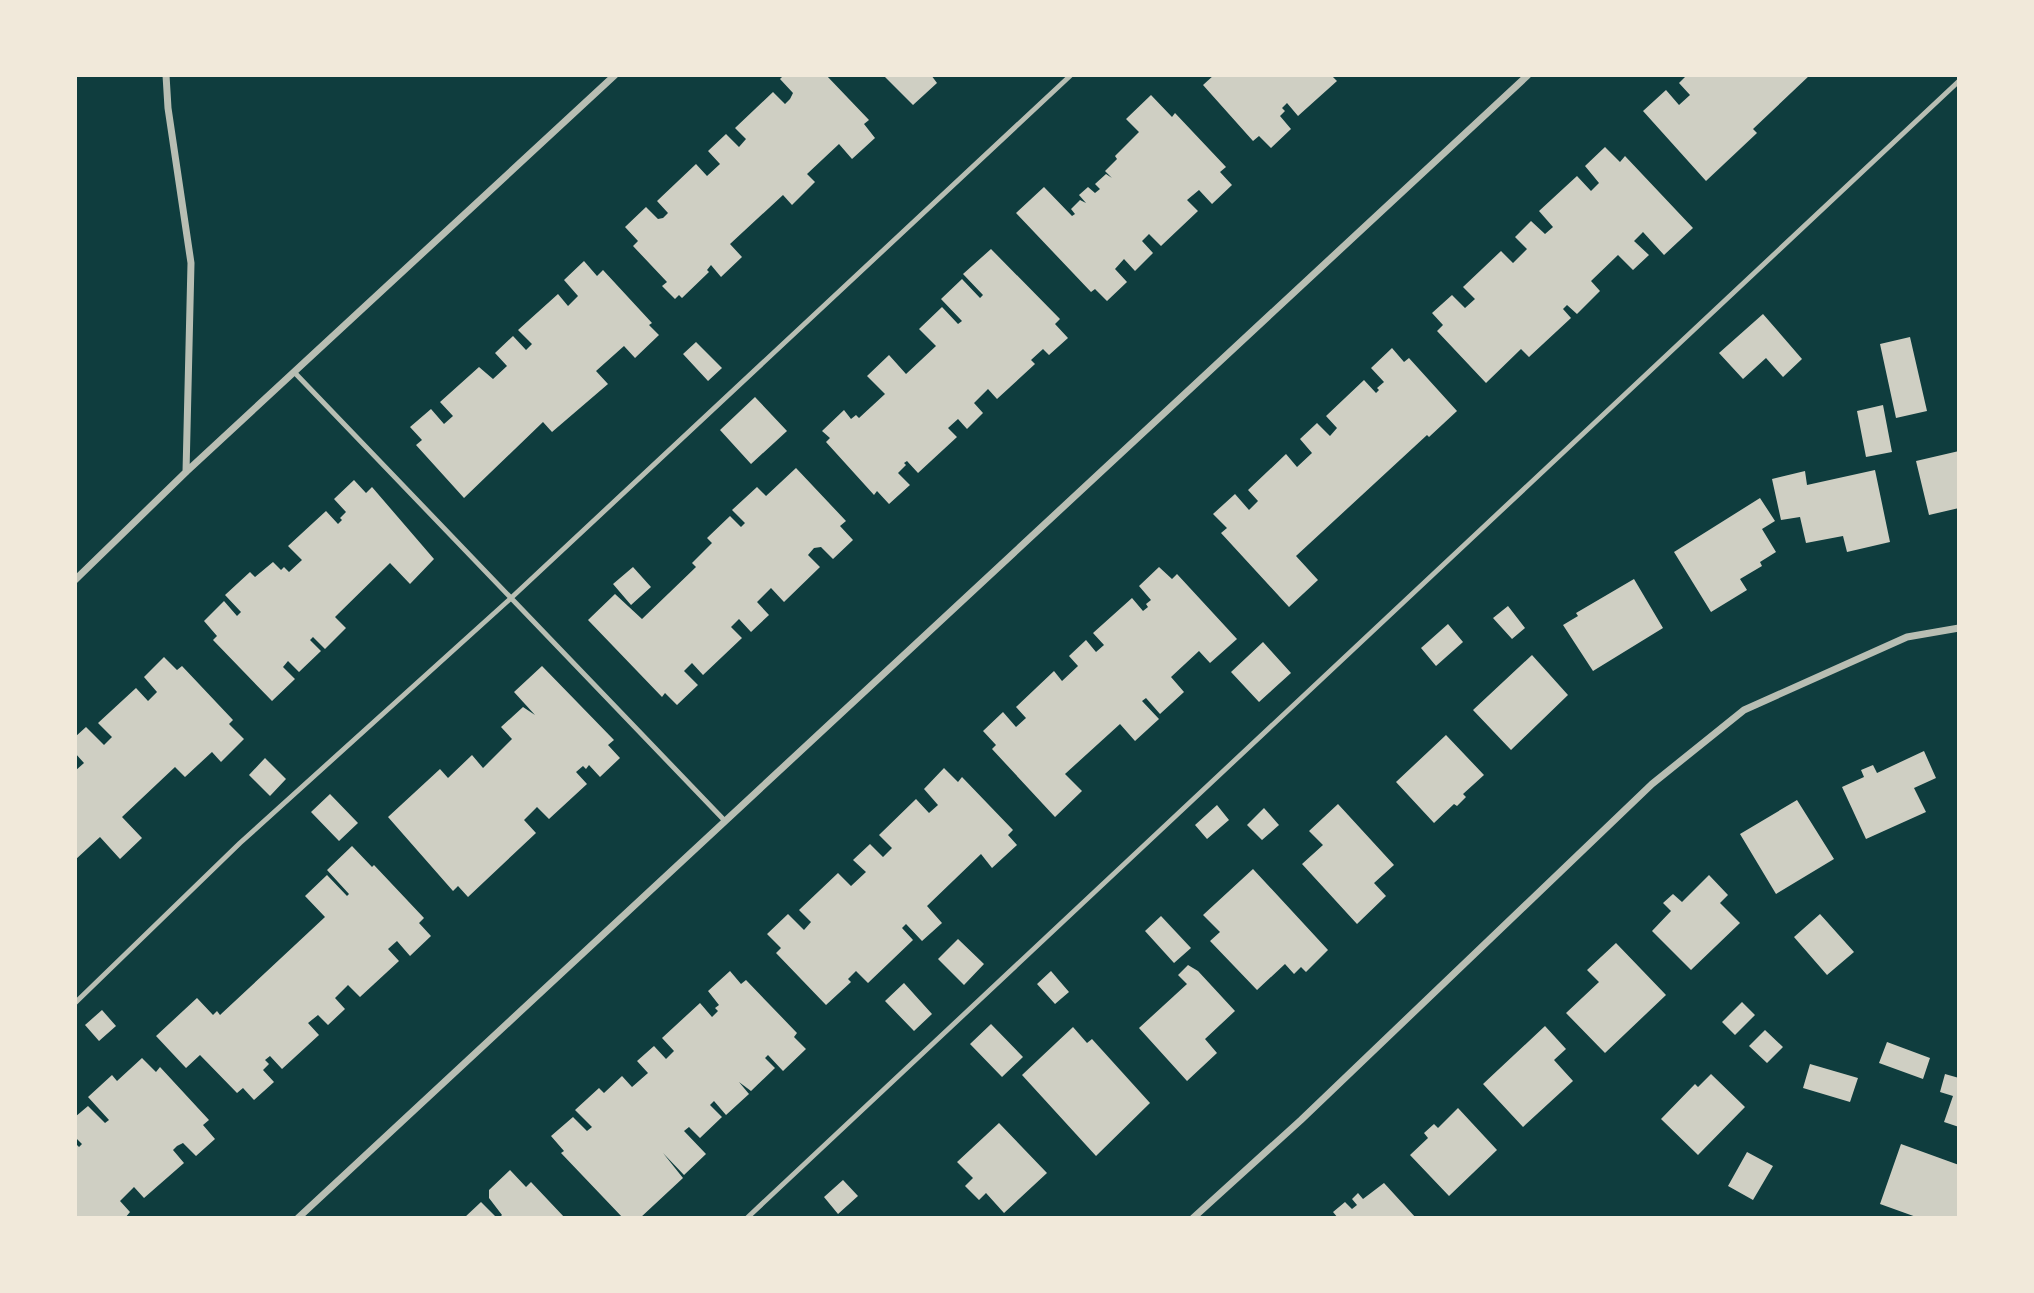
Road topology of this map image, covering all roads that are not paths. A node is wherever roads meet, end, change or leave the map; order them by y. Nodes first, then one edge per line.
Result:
1 (166, 75) edge
2 (615, 75) edge
3 (1071, 75) edge
4 (1528, 75) edge
5 (1959, 81) edge
6 (295, 373) junction
7 (186, 472) junction
8 (75, 580) edge
9 (510, 599) junction
10 (1959, 628) edge
11 (725, 821) junction
12 (75, 1003) edge
13 (298, 1218) edge
14 (747, 1218) edge
15 (1193, 1218) edge

1 - 7 street
2 - 6 street
3 - 9 lane
4 - 11 street
5 - 14 lane
6 - 7 street
6 - 9 lane
7 - 8 street
9 - 11 lane
9 - 12 lane
10 - 15 street
11 - 13 street

